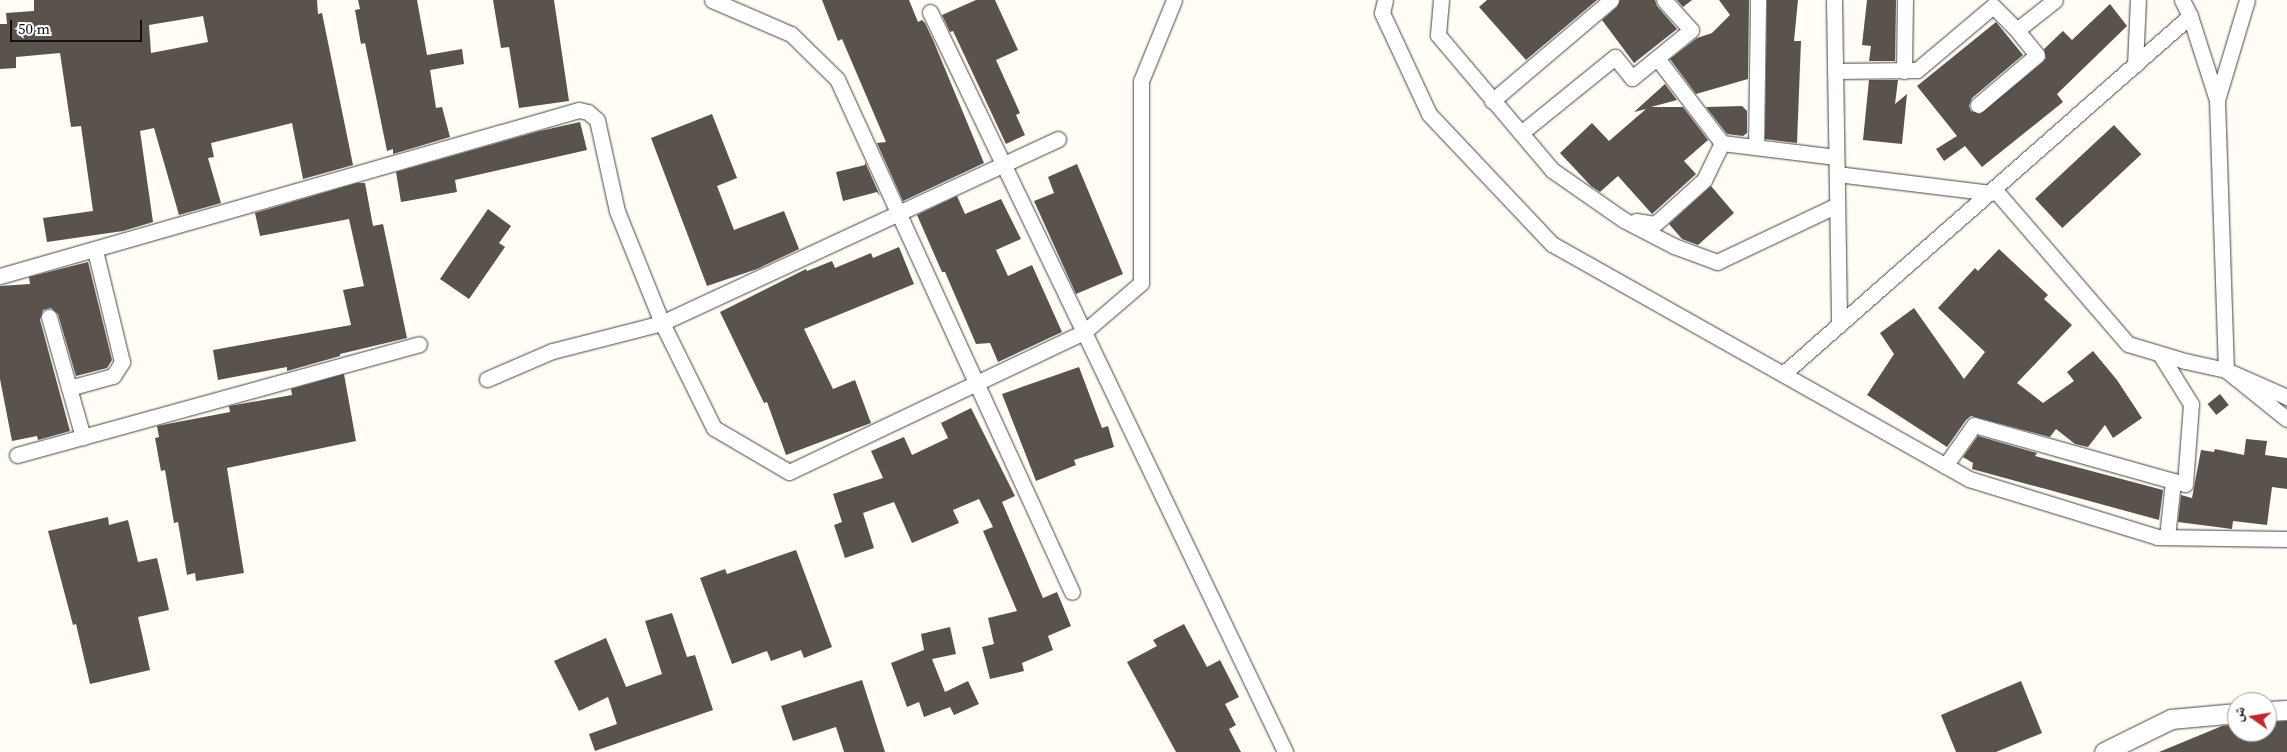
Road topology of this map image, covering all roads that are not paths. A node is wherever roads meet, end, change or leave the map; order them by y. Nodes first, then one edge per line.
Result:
1 (712, 0) edge
2 (1174, 0) edge
3 (1385, 0) edge
4 (1442, 0) edge
5 (1611, 0) edge
6 (1664, 0) edge
7 (1758, 0) edge
8 (1834, 0) edge
9 (1905, 0) edge
10 (2055, 0) edge
11 (2138, 0) edge
12 (2182, 0) edge
13 (2247, 0) edge
14 (930, 12) dead end
15 (2190, 16) junction
16 (2017, 30) junction
17 (1657, 58) junction
18 (2135, 65) junction
19 (1904, 70) junction
20 (1835, 71) junction
21 (2217, 100) junction
22 (1492, 101) junction
23 (1978, 105) dead end
24 (1520, 133) junction
25 (1058, 139) dead end
26 (1722, 143) junction
27 (1756, 147) junction
28 (1836, 157) junction
29 (1004, 164) junction
30 (1837, 174) junction
31 (1993, 192) junction
32 (1837, 205) junction
33 (898, 213) junction
34 (1624, 220) junction
35 (95, 250) junction
36 (0, 276) edge
37 (49, 317) dead end
38 (662, 323) junction
39 (1839, 324) junction
40 (1084, 332) junction
41 (419, 344) dead end
42 (2160, 354) junction
43 (2226, 370) junction
44 (1784, 374) junction
45 (487, 379) dead end
46 (976, 383) junction
47 (69, 388) junction
48 (2287, 396) edge
49 (2287, 419) edge
50 (83, 437) junction
51 (17, 455) dead end
52 (1945, 466) junction
53 (2173, 481) junction
54 (2167, 537) junction
55 (2287, 540) edge
56 (1072, 592) dead end
57 (2227, 713) edge
58 (1285, 752) edge
59 (2104, 752) edge

1 - 33 street
2 - 40 street
3 - 44 street
4 - 22 street
5 - 22 street
6 - 17 street
7 - 27 street
8 - 20 street
9 - 19 street
10 - 16 street
11 - 18 street
12 - 15 street
13 - 21 street
14 - 29 street
15 - 18 street
15 - 21 street
16 - 19 street
16 - 23 street
17 - 24 street
17 - 26 street
18 - 31 street
19 - 20 street
20 - 28 street
21 - 43 street
22 - 24 street
24 - 34 street
25 - 29 street
26 - 27 street
26 - 34 street
27 - 28 street
28 - 30 street
29 - 33 street
29 - 40 street
30 - 31 street
30 - 32 street
31 - 39 street
31 - 42 street
32 - 34 street
32 - 39 street
33 - 38 street
33 - 46 street
35 - 36 street
35 - 38 street
35 - 47 street
37 - 47 street
38 - 45 street
38 - 46 street
39 - 44 street
40 - 46 street
40 - 58 street
41 - 50 street
42 - 43 street
42 - 53 street
43 - 48 street
43 - 49 street
44 - 52 street
46 - 56 street
47 - 50 street
50 - 51 street
52 - 53 street
52 - 54 street
53 - 54 street
54 - 55 street
57 - 59 street

